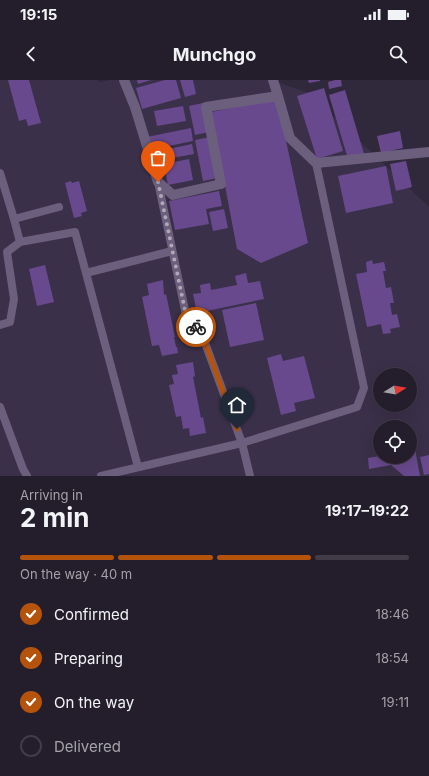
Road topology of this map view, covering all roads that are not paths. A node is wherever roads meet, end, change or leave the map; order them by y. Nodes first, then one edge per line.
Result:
1 (124, 80) edge
2 (273, 80) edge
3 (278, 96) junction
4 (429, 152) edge
5 (316, 163) junction
6 (0, 173) edge
7 (158, 182) junction
8 (59, 207) dead end
9 (14, 218) junction
10 (20, 242) junction
11 (172, 251) junction
12 (86, 273) junction
13 (0, 325) edge
14 (0, 407) edge
15 (242, 443) junction
16 (138, 467) junction
17 (27, 476) edge
18 (101, 476) edge
19 (250, 476) edge

1 - 7 street
2 - 3 street
3 - 5 street
3 - 7 street
4 - 5 street
5 - 15 lane
6 - 9 lane
7 - 11 lane
8 - 9 lane
9 - 10 lane
10 - 12 lane
10 - 13 lane
11 - 12 lane
11 - 15 lane
12 - 16 lane
14 - 17 lane
15 - 16 lane
15 - 19 lane
16 - 18 lane

